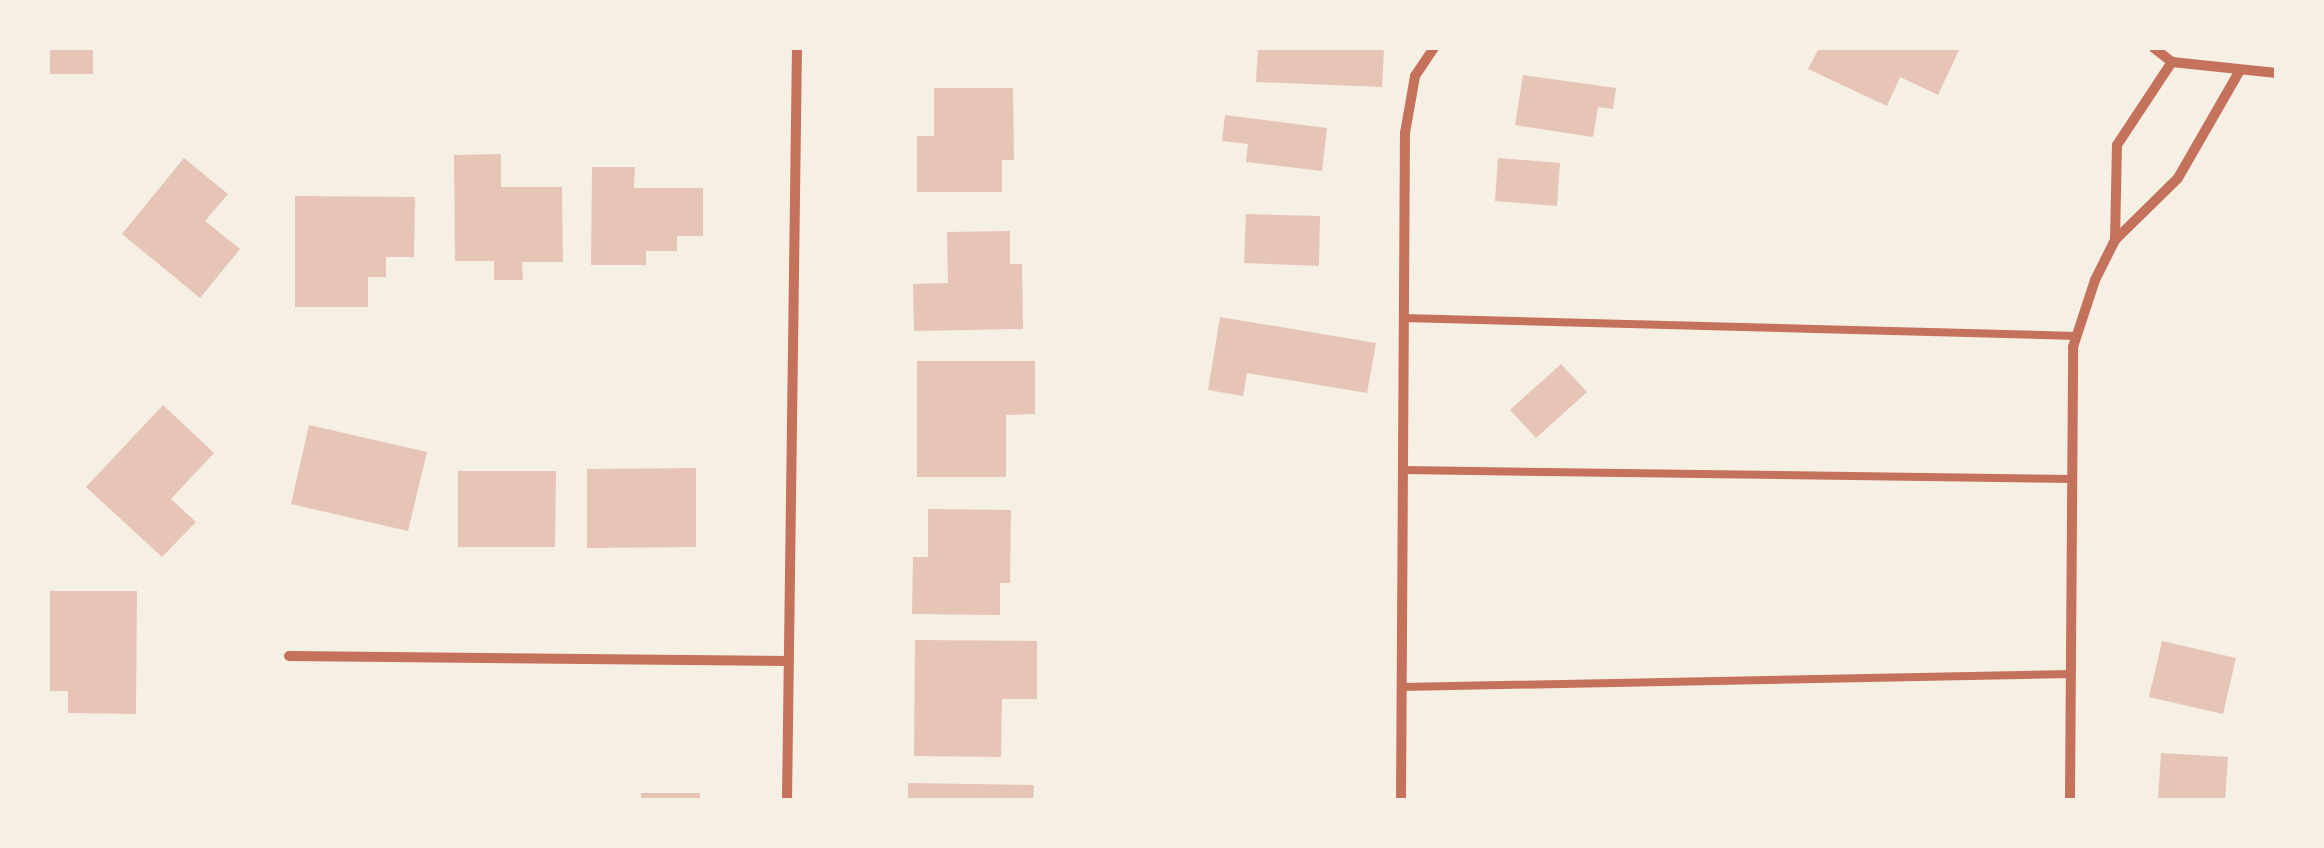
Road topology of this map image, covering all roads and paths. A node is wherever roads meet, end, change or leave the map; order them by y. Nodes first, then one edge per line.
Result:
1 (797, 48) edge
2 (1434, 48) edge
3 (2154, 48) edge
4 (2172, 62) junction
5 (2239, 72) junction
6 (2276, 73) edge
7 (2115, 240) junction
8 (1403, 318) junction
9 (2077, 336) junction
10 (1402, 470) junction
11 (2073, 480) junction
12 (289, 656) dead end
13 (789, 661) junction
14 (2071, 674) junction
15 (1402, 687) junction
16 (787, 800) edge
17 (1401, 800) edge
18 (2070, 800) edge

1 - 13 street
2 - 8 street
3 - 4 street
4 - 5 street
4 - 7 street
5 - 6 street
5 - 7 street
7 - 9 street
8 - 9 lane
8 - 10 street
9 - 11 street
10 - 11 lane
10 - 15 street
11 - 14 street
12 - 13 street
13 - 16 street
14 - 15 lane
14 - 18 street
15 - 17 street

